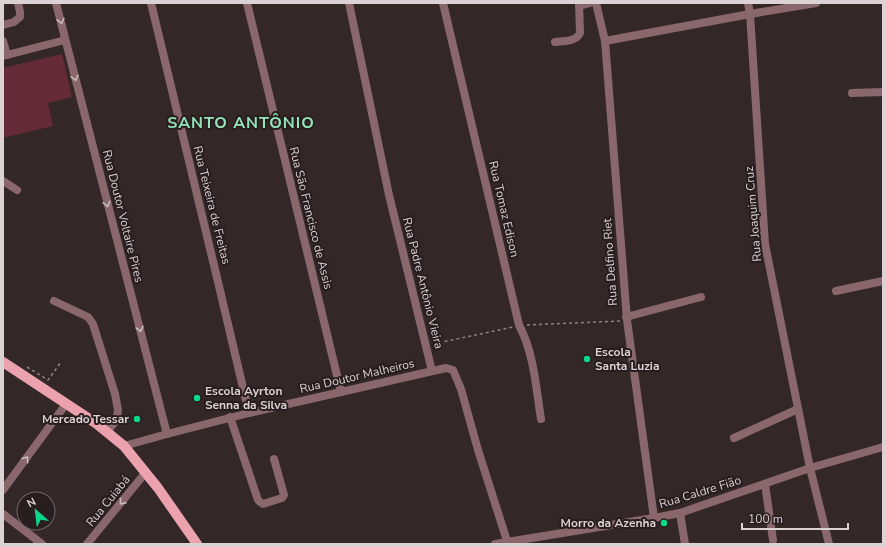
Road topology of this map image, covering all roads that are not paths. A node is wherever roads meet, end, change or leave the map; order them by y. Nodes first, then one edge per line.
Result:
1 (18, 3) edge
2 (56, 3) edge
3 (151, 3) edge
4 (247, 3) edge
5 (349, 3) edge
6 (443, 3) edge
7 (590, 3) edge
8 (596, 3) edge
9 (748, 3) edge
10 (816, 3) edge
11 (579, 5) edge
12 (750, 14) junction
13 (3, 25) edge
14 (65, 40) junction
15 (3, 41) edge
16 (605, 41) junction
17 (555, 42) dead end
18 (5, 55) edge
19 (883, 92) edge
20 (852, 93) dead end
21 (3, 181) edge
22 (16, 190) dead end
23 (883, 281) edge
24 (836, 291) dead end
25 (701, 297) dead end
26 (54, 301) dead end
27 (626, 317) junction
28 (3, 362) edge
29 (432, 371) junction
30 (341, 392) junction
31 (66, 404) junction
32 (798, 409) junction
33 (249, 413) junction
34 (230, 418) junction
35 (541, 420) dead end
36 (107, 432) junction
37 (167, 434) junction
38 (734, 438) dead end
39 (124, 446) junction
40 (883, 447) edge
41 (274, 459) dead end
42 (810, 468) junction
43 (146, 472) junction
44 (764, 484) junction
45 (3, 490) edge
46 (680, 513) junction
47 (3, 514) edge
48 (654, 518) junction
49 (772, 540) dead end
50 (508, 543) edge
51 (42, 544) edge
52 (87, 544) edge
53 (197, 544) edge
54 (495, 544) edge
55 (685, 544) edge
56 (829, 544) edge

1 - 13 street
2 -> 14 street, Rua Doutor Voltaire Pires
3 - 33 street, Rua Teixeira de Freitas
4 - 30 street, Rua São Francisco de Assis
5 - 29 street, Rua Padre Antônio Vieira
6 - 35 street, Rua Tomaz Edison
7 - 11 street
8 - 16 street, Rua Delfino Riet
9 - 12 street, Rua Joaquim Cruz
10 - 12 street
11 - 17 street
12 - 16 street
12 - 32 street, Rua Joaquim Cruz
14 - 18 street
14 -> 37 street, Rua Doutor Voltaire Pires
15 - 18 street
16 - 27 street, Rua Delfino Riet
19 - 20 street
21 - 22 street
23 - 24 street
25 - 27 street
26 - 36 street
27 - 48 street, Rua Delfino Riet
28 - 31 main road
29 - 30 street, Rua Doutor Malheiros
29 - 50 street
30 - 33 street, Rua Doutor Malheiros
31 - 36 main road
45 -> 31 street
32 - 38 street
32 - 42 street, Rua Joaquim Cruz
33 - 34 street, Rua Doutor Malheiros
34 - 37 street, Rua Doutor Malheiros
34 - 41 street
36 - 39 main road
37 - 39 street, Rua Doutor Malheiros
39 - 43 main road
40 - 42 street, Rua Caldre Fião
42 - 44 street, Rua Caldre Fião
42 - 56 street, Rua Joaquim Cruz
43 -> 52 street, Rua Cuiabá
43 - 53 main road
44 - 46 street, Rua Caldre Fião
44 - 49 street
46 - 48 street, Rua Caldre Fião
46 - 55 street
47 - 51 street
48 - 50 street, Rua Caldre Fião
50 - 54 street, Rua Caldre Fião

